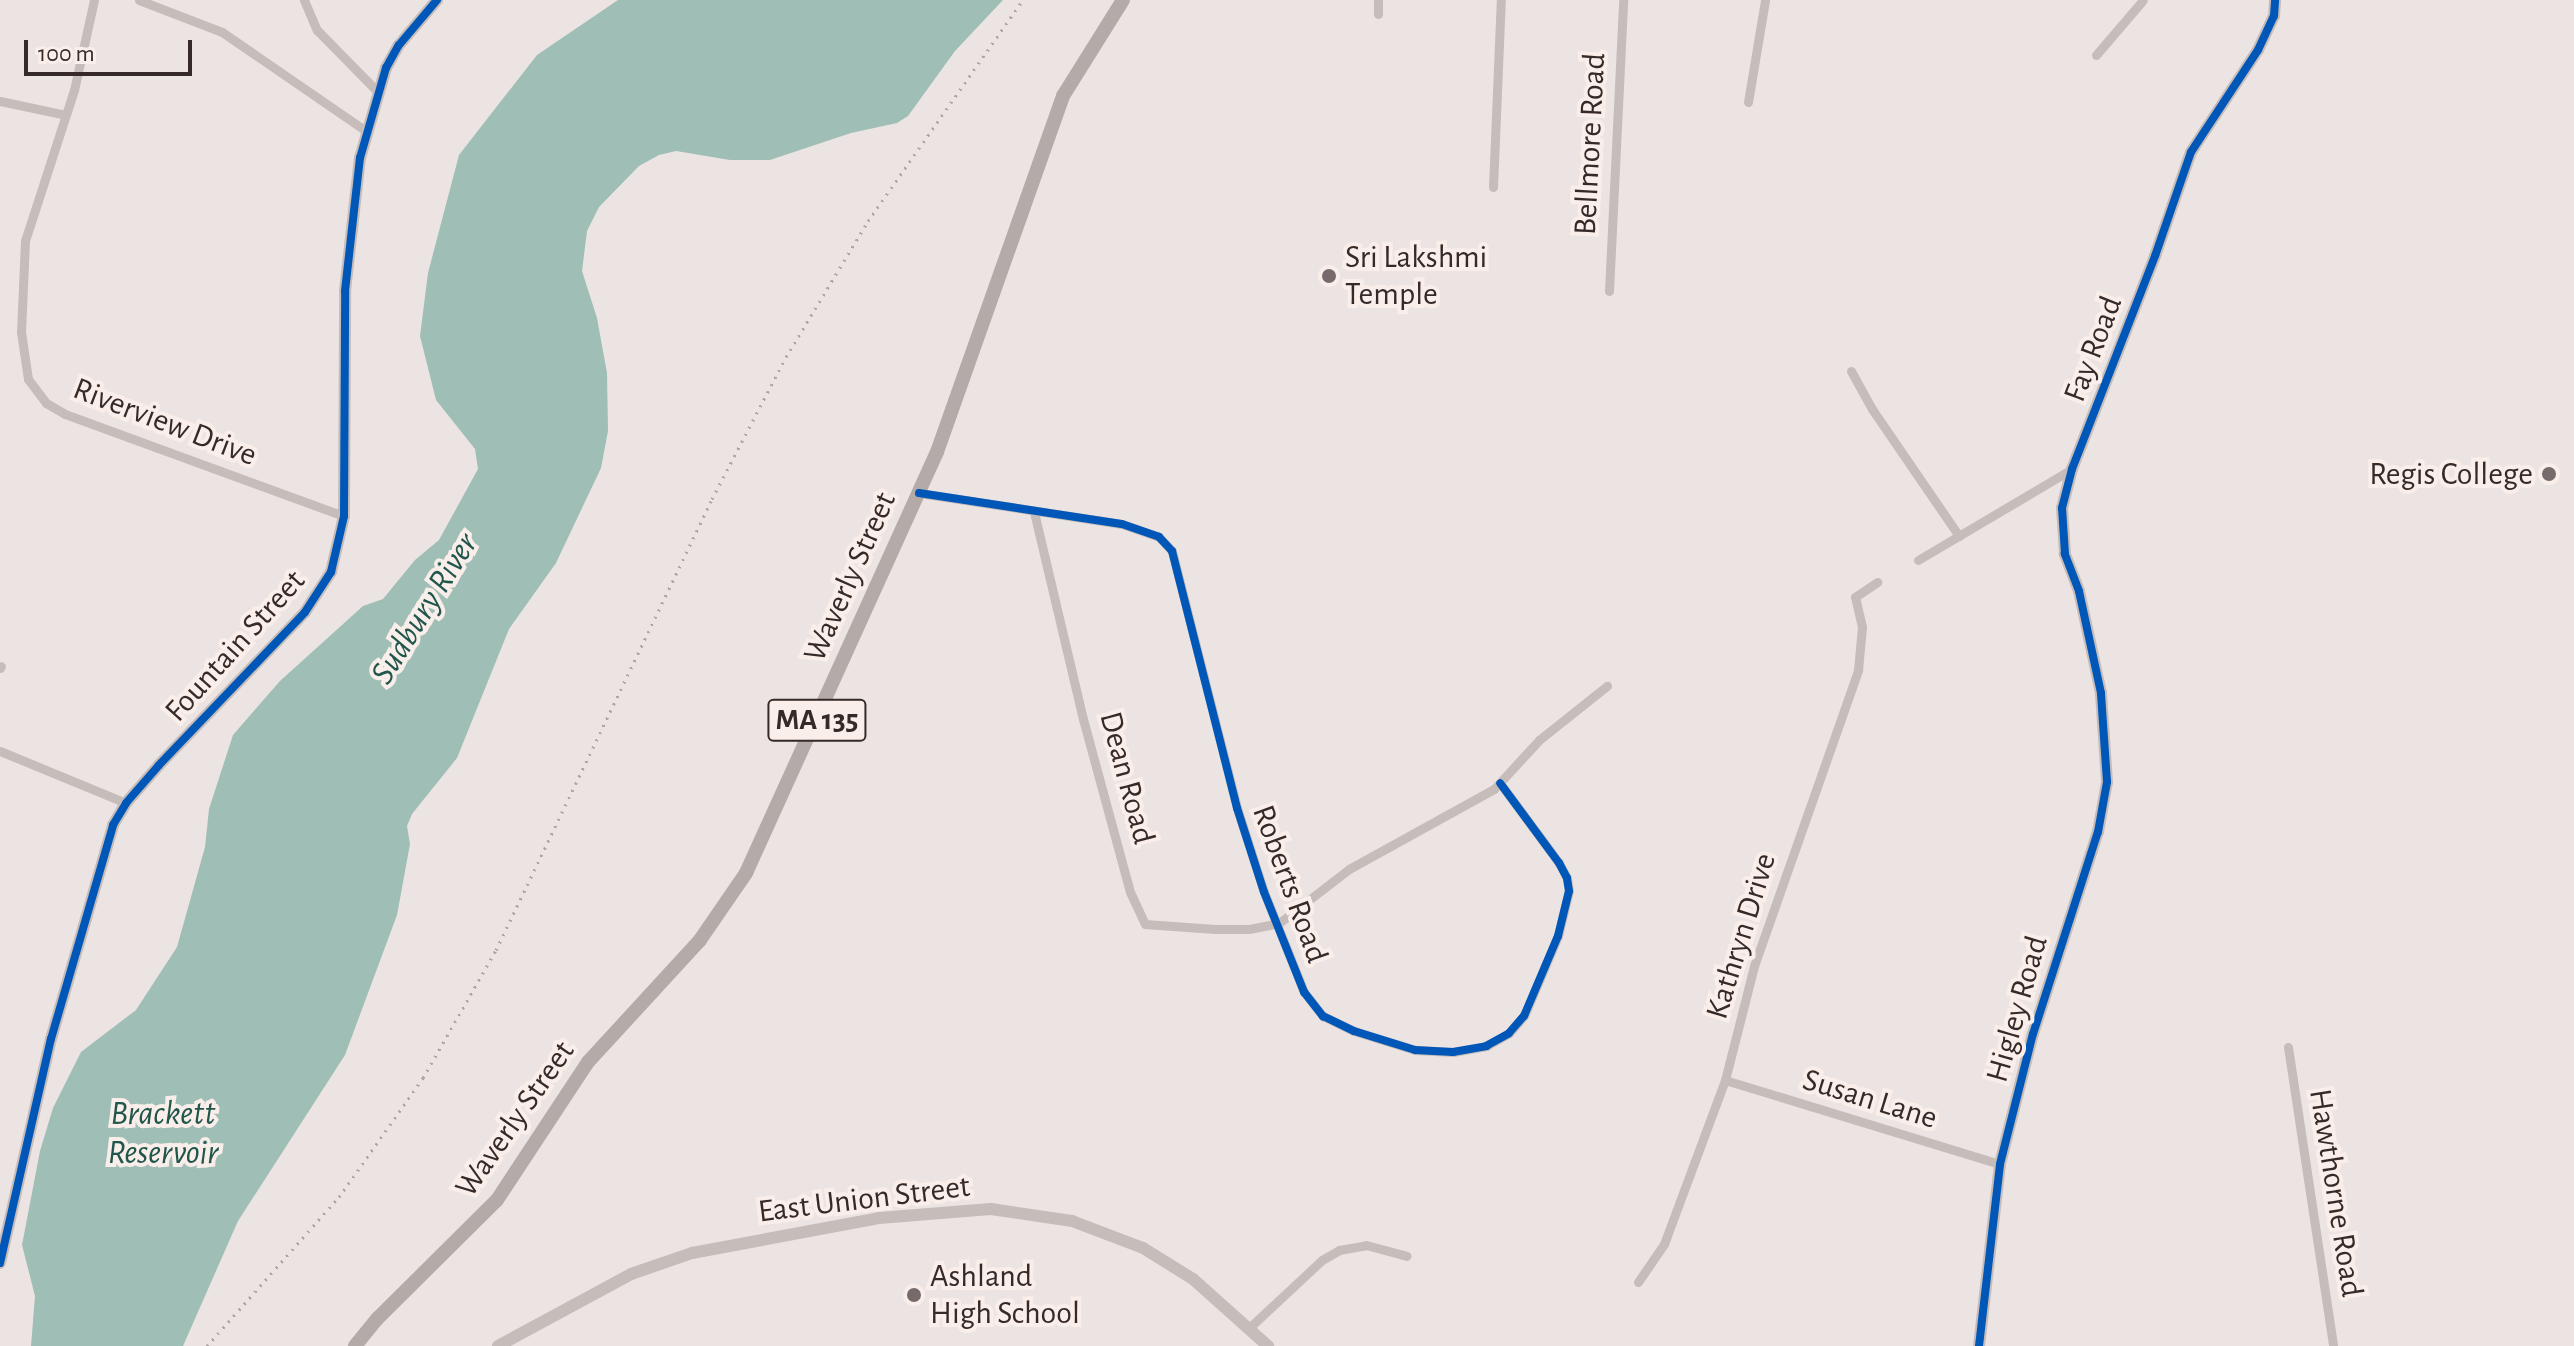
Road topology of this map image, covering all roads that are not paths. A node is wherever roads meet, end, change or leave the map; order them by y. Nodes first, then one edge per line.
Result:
1 (94, 0) edge
2 (139, 0) edge
3 (304, 0) edge
4 (437, 0) edge
5 (1123, 0) edge
6 (1378, 0) edge
7 (1501, 0) edge
8 (1623, 0) edge
9 (1765, 0) edge
10 (2143, 0) edge
11 (2275, 0) edge
12 (1378, 14) dead end
13 (2096, 55) dead end
14 (378, 92) junction
15 (0, 101) edge
16 (1748, 102) dead end
17 (66, 115) junction
18 (366, 131) junction
19 (1493, 187) dead end
20 (1609, 291) dead end
21 (1851, 371) dead end
22 (2072, 469) junction
23 (919, 493) junction
24 (1034, 512) junction
25 (344, 516) junction
26 (1959, 536) junction
27 (1918, 560) dead end
28 (1877, 582) dead end
29 (1607, 686) dead end
30 (2105, 737) joint
31 (0, 751) edge
32 (1500, 783) junction
33 (126, 803) junction
34 (1279, 923) junction
35 (2288, 1047) dead end
36 (1725, 1080) junction
37 (2000, 1164) junction
38 (1407, 1256) dead end
39 (0, 1263) edge
40 (1638, 1282) dead end
41 (1249, 1328) junction
42 (355, 1346) edge
43 (498, 1346) edge
44 (1268, 1346) edge
45 (1979, 1346) edge
46 (2333, 1346) edge

1 - 17 street, Riverview Drive
2 - 18 street
3 - 14 street
4 - 14 street, Fountain Street
5 - 23 main road, Waverly Street / MA 135
6 - 12 street
7 - 19 street
8 - 20 street, Bellmore Road
9 - 16 street
10 - 13 street
11 - 22 street, Fay Road
14 - 18 street, Fountain Street
15 - 17 street
17 - 25 street, Riverview Drive
18 - 25 street, Fountain Street
21 - 26 street
22 - 26 street
22 - 30 street, Fay Road
23 - 24 street, Roberts Road
23 - 42 main road, Waverly Street / MA 135
24 - 34 street, Roberts Road
24 - 34 street, Dean Road
25 - 33 street, Fountain Street
26 - 27 street
28 - 36 street, Kathryn Drive
29 - 32 street
30 - 37 street, Higley Road
31 - 33 street
32 - 34 street
32 - 34 street, Roberts Road
33 - 39 street, Fountain Street
35 - 46 street, Hawthorne Road
36 - 37 street, Susan Lane
36 - 40 street, Kathryn Drive
37 - 45 street, Higley Road
38 - 41 street
41 - 43 street, East Union Street
41 - 44 street, East Union Street

